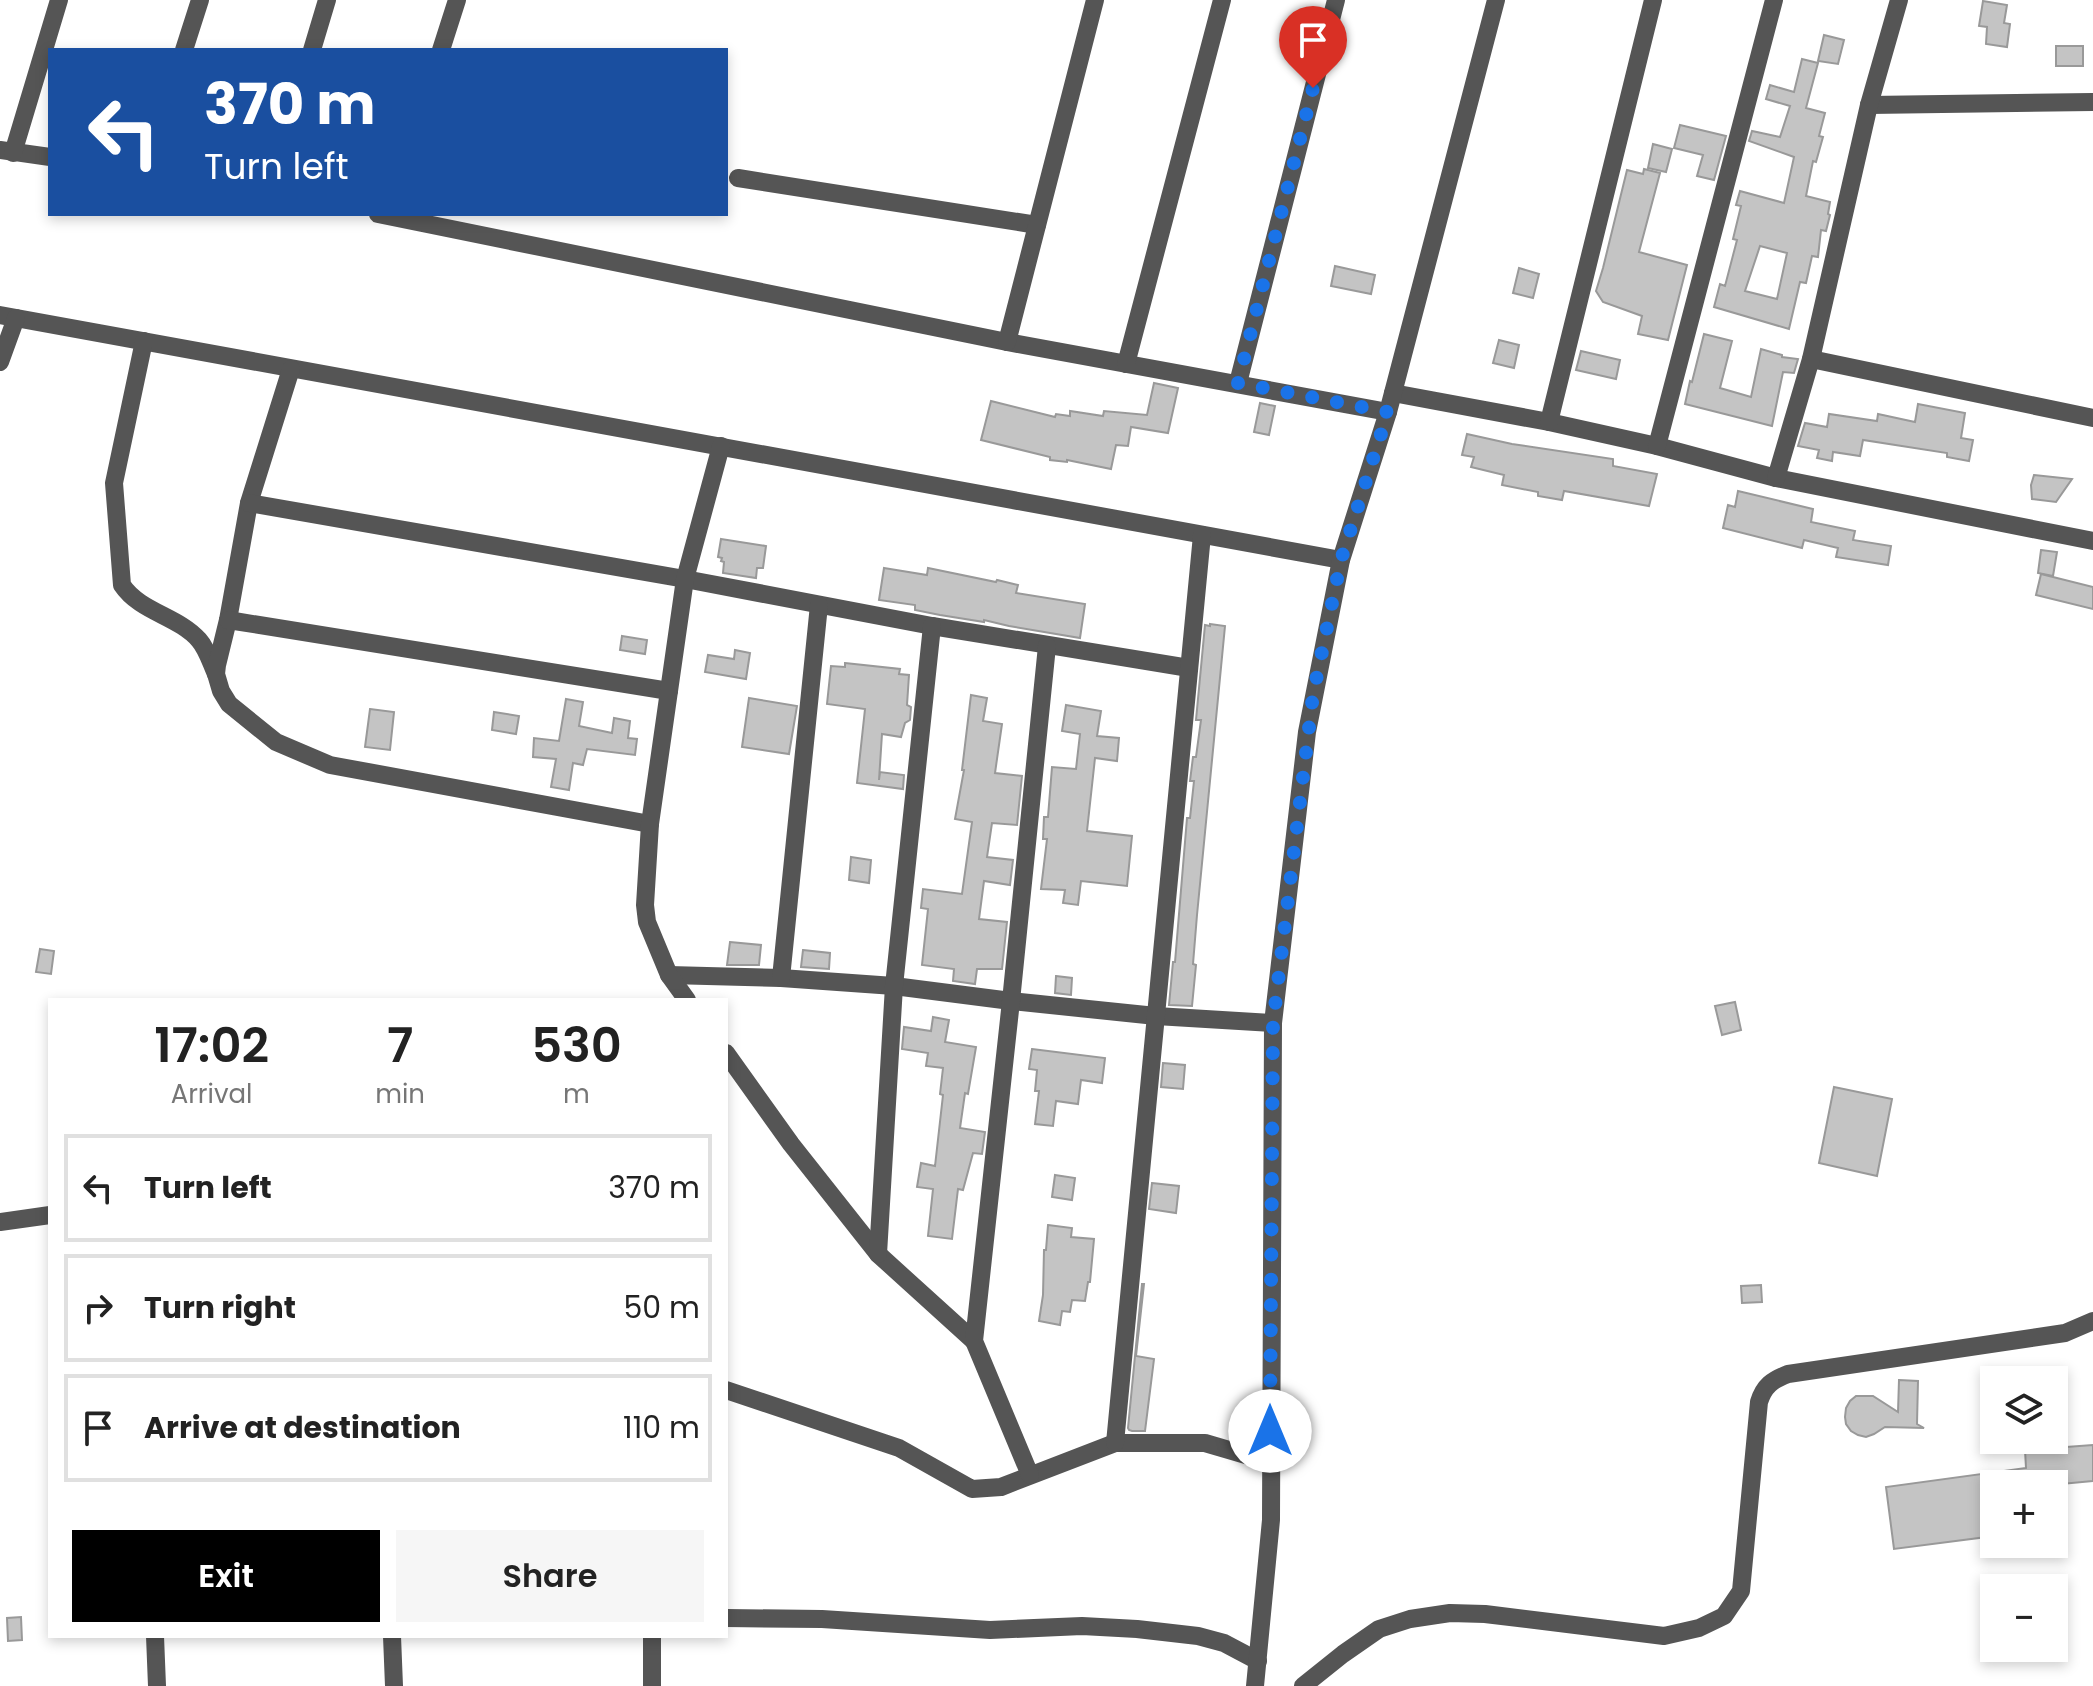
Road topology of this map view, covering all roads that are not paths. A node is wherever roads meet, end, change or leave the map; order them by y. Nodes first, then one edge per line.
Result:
1 (59, 0) edge
2 (200, 0) edge
3 (327, 0) edge
4 (457, 0) edge
5 (1095, 0) edge
6 (1222, 0) edge
7 (1336, 0) edge
8 (1496, 0) edge
9 (1653, 0) edge
10 (1774, 0) edge
11 (1899, 0) edge
12 (185, 48) edge
13 (313, 48) edge
14 (442, 48) edge
15 (2093, 102) edge
16 (1869, 105) junction
17 (6, 152) edge
18 (48, 157) edge
19 (738, 178) dead end
20 (389, 216) edge
21 (1037, 225) junction
22 (8, 317) edge
23 (144, 341) junction
24 (1007, 342) junction
25 (1811, 359) junction
26 (0, 362) edge
27 (1126, 364) junction
28 (291, 369) junction
29 (1238, 383) junction
30 (1391, 402) junction
31 (2093, 418) edge
32 (1549, 422) junction
33 (721, 446) junction
34 (1657, 446) junction
35 (1776, 478) junction
36 (249, 503) junction
37 (1202, 535) junction
38 (2093, 541) edge
39 (1341, 560) junction
40 (685, 579) junction
41 (819, 605) junction
42 (228, 620) junction
43 (932, 626) junction
44 (1047, 646) junction
45 (1189, 668) junction
46 (216, 674) junction
47 (669, 691) junction
48 (650, 824) junction
49 (669, 975) junction
50 (781, 978) junction
51 (894, 986) junction
52 (686, 998) edge
53 (1011, 1001) junction
54 (1156, 1016) junction
55 (1273, 1023) junction
56 (728, 1056) edge
57 (48, 1215) edge
58 (0, 1222) edge
59 (878, 1254) junction
60 (2093, 1321) edge
61 (974, 1341) junction
62 (728, 1391) edge
63 (1115, 1443) junction
64 (1270, 1462) junction
65 (1030, 1475) junction
66 (728, 1618) edge
67 (155, 1638) edge
68 (392, 1638) edge
69 (652, 1638) edge
70 (1258, 1661) junction
71 (157, 1686) edge
72 (394, 1686) edge
73 (652, 1686) edge
74 (1255, 1686) edge
75 (1303, 1686) edge

1 - 17 street
2 - 12 street
3 - 13 street
4 - 14 street
5 - 21 street
6 - 27 street
7 - 29 street
8 - 30 street
9 - 32 street
10 - 34 street
11 - 16 street
15 - 16 street
16 - 25 street
17 - 18 street
19 - 21 street
20 - 24 street
21 - 24 street
22 - 23 street
22 - 26 street
23 - 28 street
23 - 46 street
24 - 27 street
25 - 31 street
25 - 35 street
27 - 29 street
28 - 33 street
28 - 36 street
29 - 30 street
30 - 32 street
30 - 39 street
32 - 34 street
33 - 37 street
33 - 40 street
34 - 35 street
35 - 38 street
36 - 40 street
36 - 42 street
37 - 39 street
37 - 45 street
39 - 55 street
40 - 41 street
40 - 47 street
41 - 43 street
41 - 50 street
42 - 46 street
42 - 47 street
43 - 44 street
43 - 51 street
44 - 45 street
44 - 53 street
45 - 54 street
46 - 48 street
47 - 48 street
48 - 49 street
49 - 50 street
49 - 52 street
50 - 51 street
51 - 53 street
51 - 59 street
53 - 54 street
53 - 61 street
54 - 55 street
54 - 63 street
55 - 64 street
56 - 59 street
57 - 58 street
59 - 61 street
60 - 75 street
61 - 65 street
62 - 65 street
63 - 64 street
63 - 65 street
64 - 70 street
66 - 70 street
67 - 71 street
68 - 72 street
69 - 73 street
70 - 74 street

